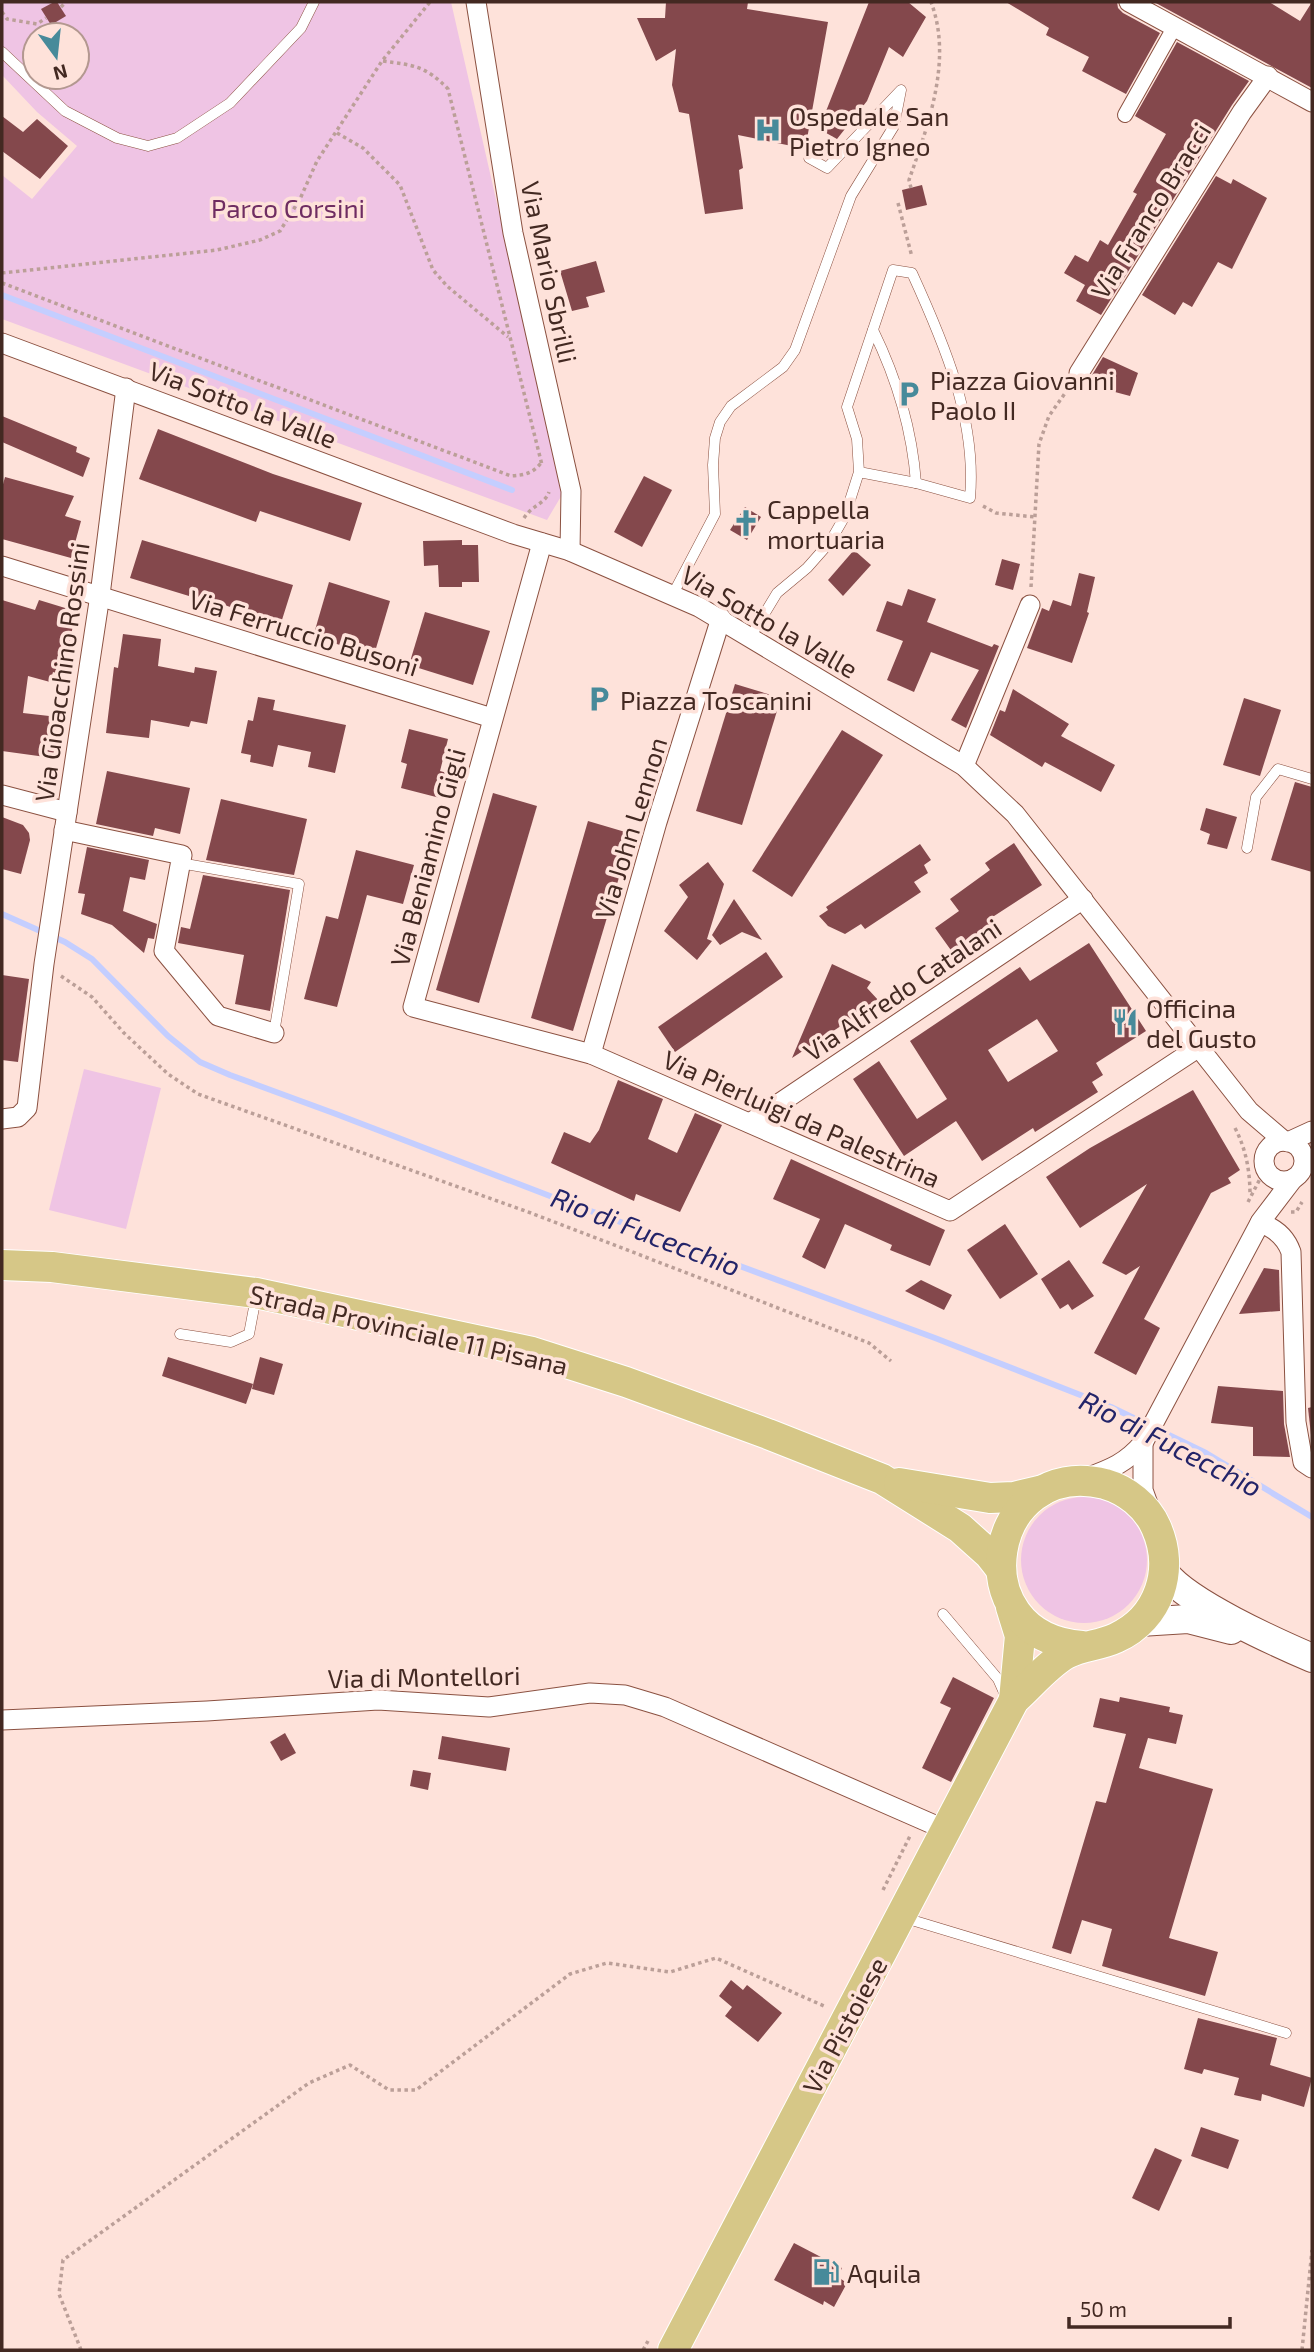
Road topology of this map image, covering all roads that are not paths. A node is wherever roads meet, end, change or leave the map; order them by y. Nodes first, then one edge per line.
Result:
1 (314, 2) edge
2 (476, 2) edge
3 (1129, 2) edge
4 (1175, 26) junction
5 (2, 52) edge
6 (1268, 76) junction
7 (1312, 102) edge
8 (1125, 115) dead end
9 (809, 158) dead end
10 (873, 330) junction
11 (2, 343) edge
12 (1079, 373) road end
13 (126, 388) junction
14 (859, 472) junction
15 (916, 483) junction
16 (542, 543) junction
17 (570, 551) junction
18 (2, 566) edge
19 (673, 594) junction
20 (100, 596) junction
21 (1030, 605) road end
22 (721, 618) junction
23 (751, 636) junction
24 (492, 718) junction
25 (964, 766) junction
26 (1312, 779) edge
27 (2, 795) edge
28 (65, 821) junction
29 (1247, 848) dead end
30 (180, 863) junction
31 (1083, 899) junction
32 (274, 1033) joint
33 (1199, 1046) junction
34 (591, 1054) junction
35 (1249, 1111) junction
36 (2, 1119) edge
37 (750, 1123) junction
38 (1312, 1131) edge
39 (1286, 1142) junction
40 (1264, 1165) junction
41 (1303, 1168) edge
42 (1261, 1222) junction
43 (2, 1265) edge
44 (256, 1293) junction
45 (180, 1334) dead end
46 (1143, 1443) junction
47 (1312, 1468) edge
48 (882, 1479) junction
49 (1062, 1485) junction
50 (1155, 1523) junction
51 (1000, 1568) junction
52 (1165, 1573) junction
53 (1010, 1603) junction
54 (943, 1614) dead end
55 (1140, 1622) junction
56 (1082, 1646) junction
57 (1284, 1646) junction
58 (1312, 1658) edge
59 (1012, 1703) junction
60 (2, 1720) edge
61 (946, 1830) junction
62 (901, 1917) junction
63 (1286, 2033) dead end
64 (673, 2350) edge

1 - 5 lane
2 - 17 street, Via Mario Sbrilli
3 - 4 street
4 - 6 street
4 - 8 street
6 - 7 street
6 - 12 street, Via Franco Bracci
9 - 19 lane
10 - 14 lane
10 - 15 lane
10 - 15 lane
11 - 13 street, Via Sotto la Valle
13 - 16 street, Via Sotto la Valle
13 - 20 street, Via Gioacchino Rossini
14 - 15 lane
14 - 23 lane
16 - 17 street, Via Sotto la Valle
16 - 24 street, Via Beniamino Gigli
17 - 19 street, Via Sotto la Valle
18 - 20 street, Via Ferruccio Busoni
19 - 22 street, Via Sotto la Valle
20 - 24 street, Via Ferruccio Busoni
20 - 28 street, Via Gioacchino Rossini
21 - 25 street
22 - 23 street, Via Sotto la Valle
22 - 34 street, Via John Lennon
23 - 25 street, Via Sotto la Valle
24 - 34 street, Via Beniamino Gigli
25 - 31 street, Via Sotto la Valle
26 - 29 lane
27 - 28 street
28 - 30 street
28 - 36 street, Via Gioacchino Rossini
30 - 32 street
30 - 32 lane
31 - 33 street, Via Sotto la Valle
31 - 37 street, Via Alfredo Catalani
33 - 35 street, Via Sotto la Valle
33 - 37 street, Via Pierluigi da Palestrina
34 - 37 street, Via Pierluigi da Palestrina
35 - 39 street, Via Sotto la Valle
35 - 40 street, Via Sotto la Valle
38 - 39 street
39 - 40 street
39 - 41 street
40 - 41 street
40 - 42 street, Via Sotto la Valle
41 - 42 street
42 - 46 street
42 - 47 street
43 - 44 main road, Strada Provinciale 11 Pisana
44 - 45 lane
44 - 48 main road, Strada Provinciale 11 Pisana
46 - 49 street
46 - 50 street
48 - 49 main road, Strada Provinciale 11 Pisana
48 - 51 main road, Strada Provinciale 11 Pisana
49 - 50 main road
49 - 51 main road
50 - 52 main road
51 - 53 main road
52 - 55 main road
52 - 57 main road
53 - 56 main road
53 - 59 main road, Via Pistoiese
54 - 59 lane
55 - 56 main road
55 - 57 main road
56 - 59 main road, Via Pistoiese
57 - 58 main road
59 - 61 main road, Via Pistoiese
60 - 61 street, Via di Montellori
61 - 62 main road, Via Pistoiese
62 - 63 lane
62 - 64 main road, Via Pistoiese

